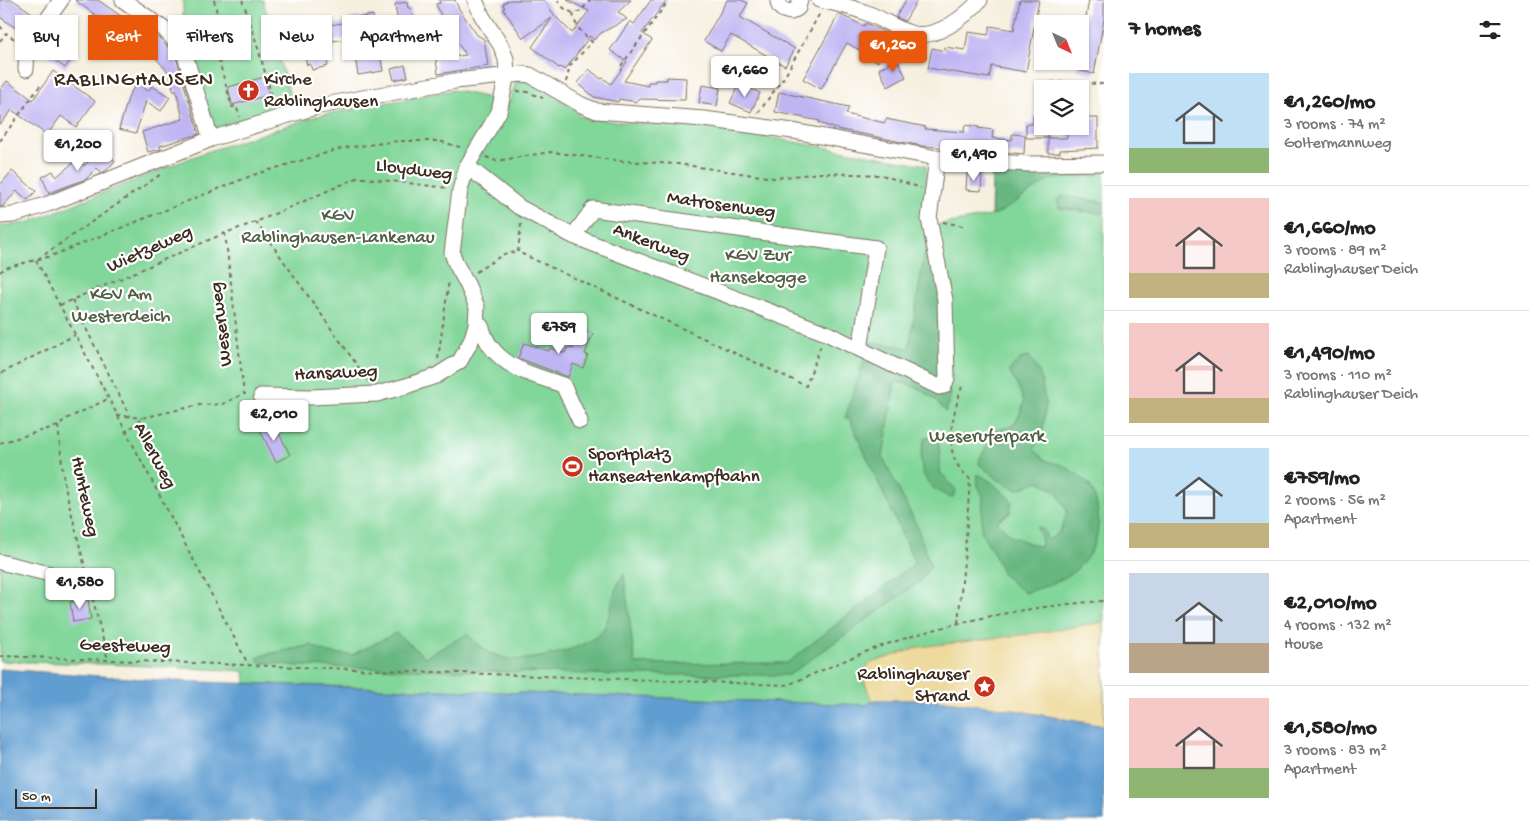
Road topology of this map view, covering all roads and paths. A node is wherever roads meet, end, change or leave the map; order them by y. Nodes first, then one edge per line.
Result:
1 (61, 0) edge
2 (123, 0) edge
3 (214, 0) edge
4 (242, 0) edge
5 (475, 0) edge
6 (558, 0) edge
7 (590, 0) edge
8 (669, 0) edge
9 (778, 0) edge
10 (800, 0) edge
11 (980, 0) edge
12 (823, 1) edge
13 (573, 13) junction
14 (50, 15) edge
15 (217, 15) edge
16 (248, 15) edge
17 (251, 25) edge
18 (0, 26) edge
19 (6, 33) junction
20 (168, 33) edge
21 (15, 39) edge
22 (0, 41) edge
23 (26, 60) edge
24 (186, 60) edge
25 (219, 60) edge
26 (621, 66) dead end
27 (26, 69) dead end
28 (506, 82) junction
29 (42, 83) dead end
30 (1089, 83) edge
31 (1104, 84) edge
32 (562, 86) junction
33 (268, 109) dead end
34 (240, 118) dead end
35 (749, 125) junction
36 (211, 139) junction
37 (0, 141) edge
38 (937, 158) junction
39 (1104, 163) edge
40 (467, 166) junction
41 (163, 172) dead end
42 (460, 190) junction
43 (519, 207) junction
44 (0, 216) edge
45 (928, 219) junction
46 (256, 222) junction
47 (966, 224) dead end
48 (225, 233) junction
49 (574, 236) junction
50 (452, 252) junction
51 (518, 252) junction
52 (36, 260) junction
53 (0, 272) edge
54 (465, 281) junction
55 (71, 300) junction
56 (59, 305) junction
57 (476, 325) junction
58 (826, 333) junction
59 (75, 335) junction
60 (860, 349) junction
61 (2, 373) dead end
62 (436, 376) junction
63 (947, 378) junction
64 (244, 394) junction
65 (377, 394) junction
66 (261, 396) joint
67 (109, 398) junction
68 (117, 415) junction
69 (130, 417) junction
70 (142, 418) junction
71 (580, 421) dead end
72 (58, 426) junction
73 (125, 432) junction
74 (0, 443) edge
75 (0, 562) edge
76 (50, 574) joint
77 (90, 584) junction
78 (1104, 601) edge
79 (958, 623) junction
80 (0, 656) edge
81 (108, 660) junction
82 (248, 664) junction

1 - 14 street
2 - 20 street
3 - 15 path
4 - 16 path
5 - 28 street
6 - 13 path
7 - 13 path
8 - 26 path
9 - 10 street
11 - 12 street
12 - 35 path
13 - 32 path
17 - 33 path
18 - 19 path
19 - 21 path
19 - 22 path
23 - 27 street
24 - 36 street
25 - 34 path
28 - 32 street
28 - 32 path
28 - 36 street
28 - 40 street
29 - 37 path
30 - 31 path
32 - 35 street
35 - 38 street
36 - 44 street
38 - 39 street
38 - 45 street
40 - 42 street
40 - 43 street, Ankerweg
41 - 52 path
42 - 46 path, Lloydweg
42 - 50 street
43 - 49 street, Ankerweg
43 - 51 path
45 - 47 path
45 - 63 street
46 - 48 path, Lloydweg
46 - 65 path
48 - 55 path, Wietzeweg
48 - 64 path, Weserweg
49 - 58 street, Ankerweg
49 - 60 street, Matrosenweg
50 - 54 street, Hansaweg
50 - 62 path
51 - 54 path
51 - 58 path
52 - 53 path
52 - 56 path, Allerweg
54 - 57 street, Hansaweg
55 - 56 path, Wietzeweg
55 - 69 path
56 - 59 path, Allerweg
57 - 62 street, Hansaweg
57 - 71 street
58 - 60 street, Ankerweg
59 - 61 path
59 - 67 path, Allerweg
60 - 63 street, Ankerweg
62 - 65 street, Hansaweg
63 - 79 path
64 - 66 path
64 - 70 path
65 - 66 street, Hansaweg
67 - 68 path, Allerweg
67 - 72 path
68 - 69 path
68 - 73 path, Allerweg
69 - 70 path
70 - 73 path
72 - 74 path
72 - 77 path, Hunteweg
73 - 82 path, Allerweg
75 - 76 street
76 - 77 path
77 - 81 path, Hunteweg
78 - 79 path, Geesteweg
79 - 82 path, Geesteweg
80 - 81 path, Geesteweg
81 - 82 path, Geesteweg

